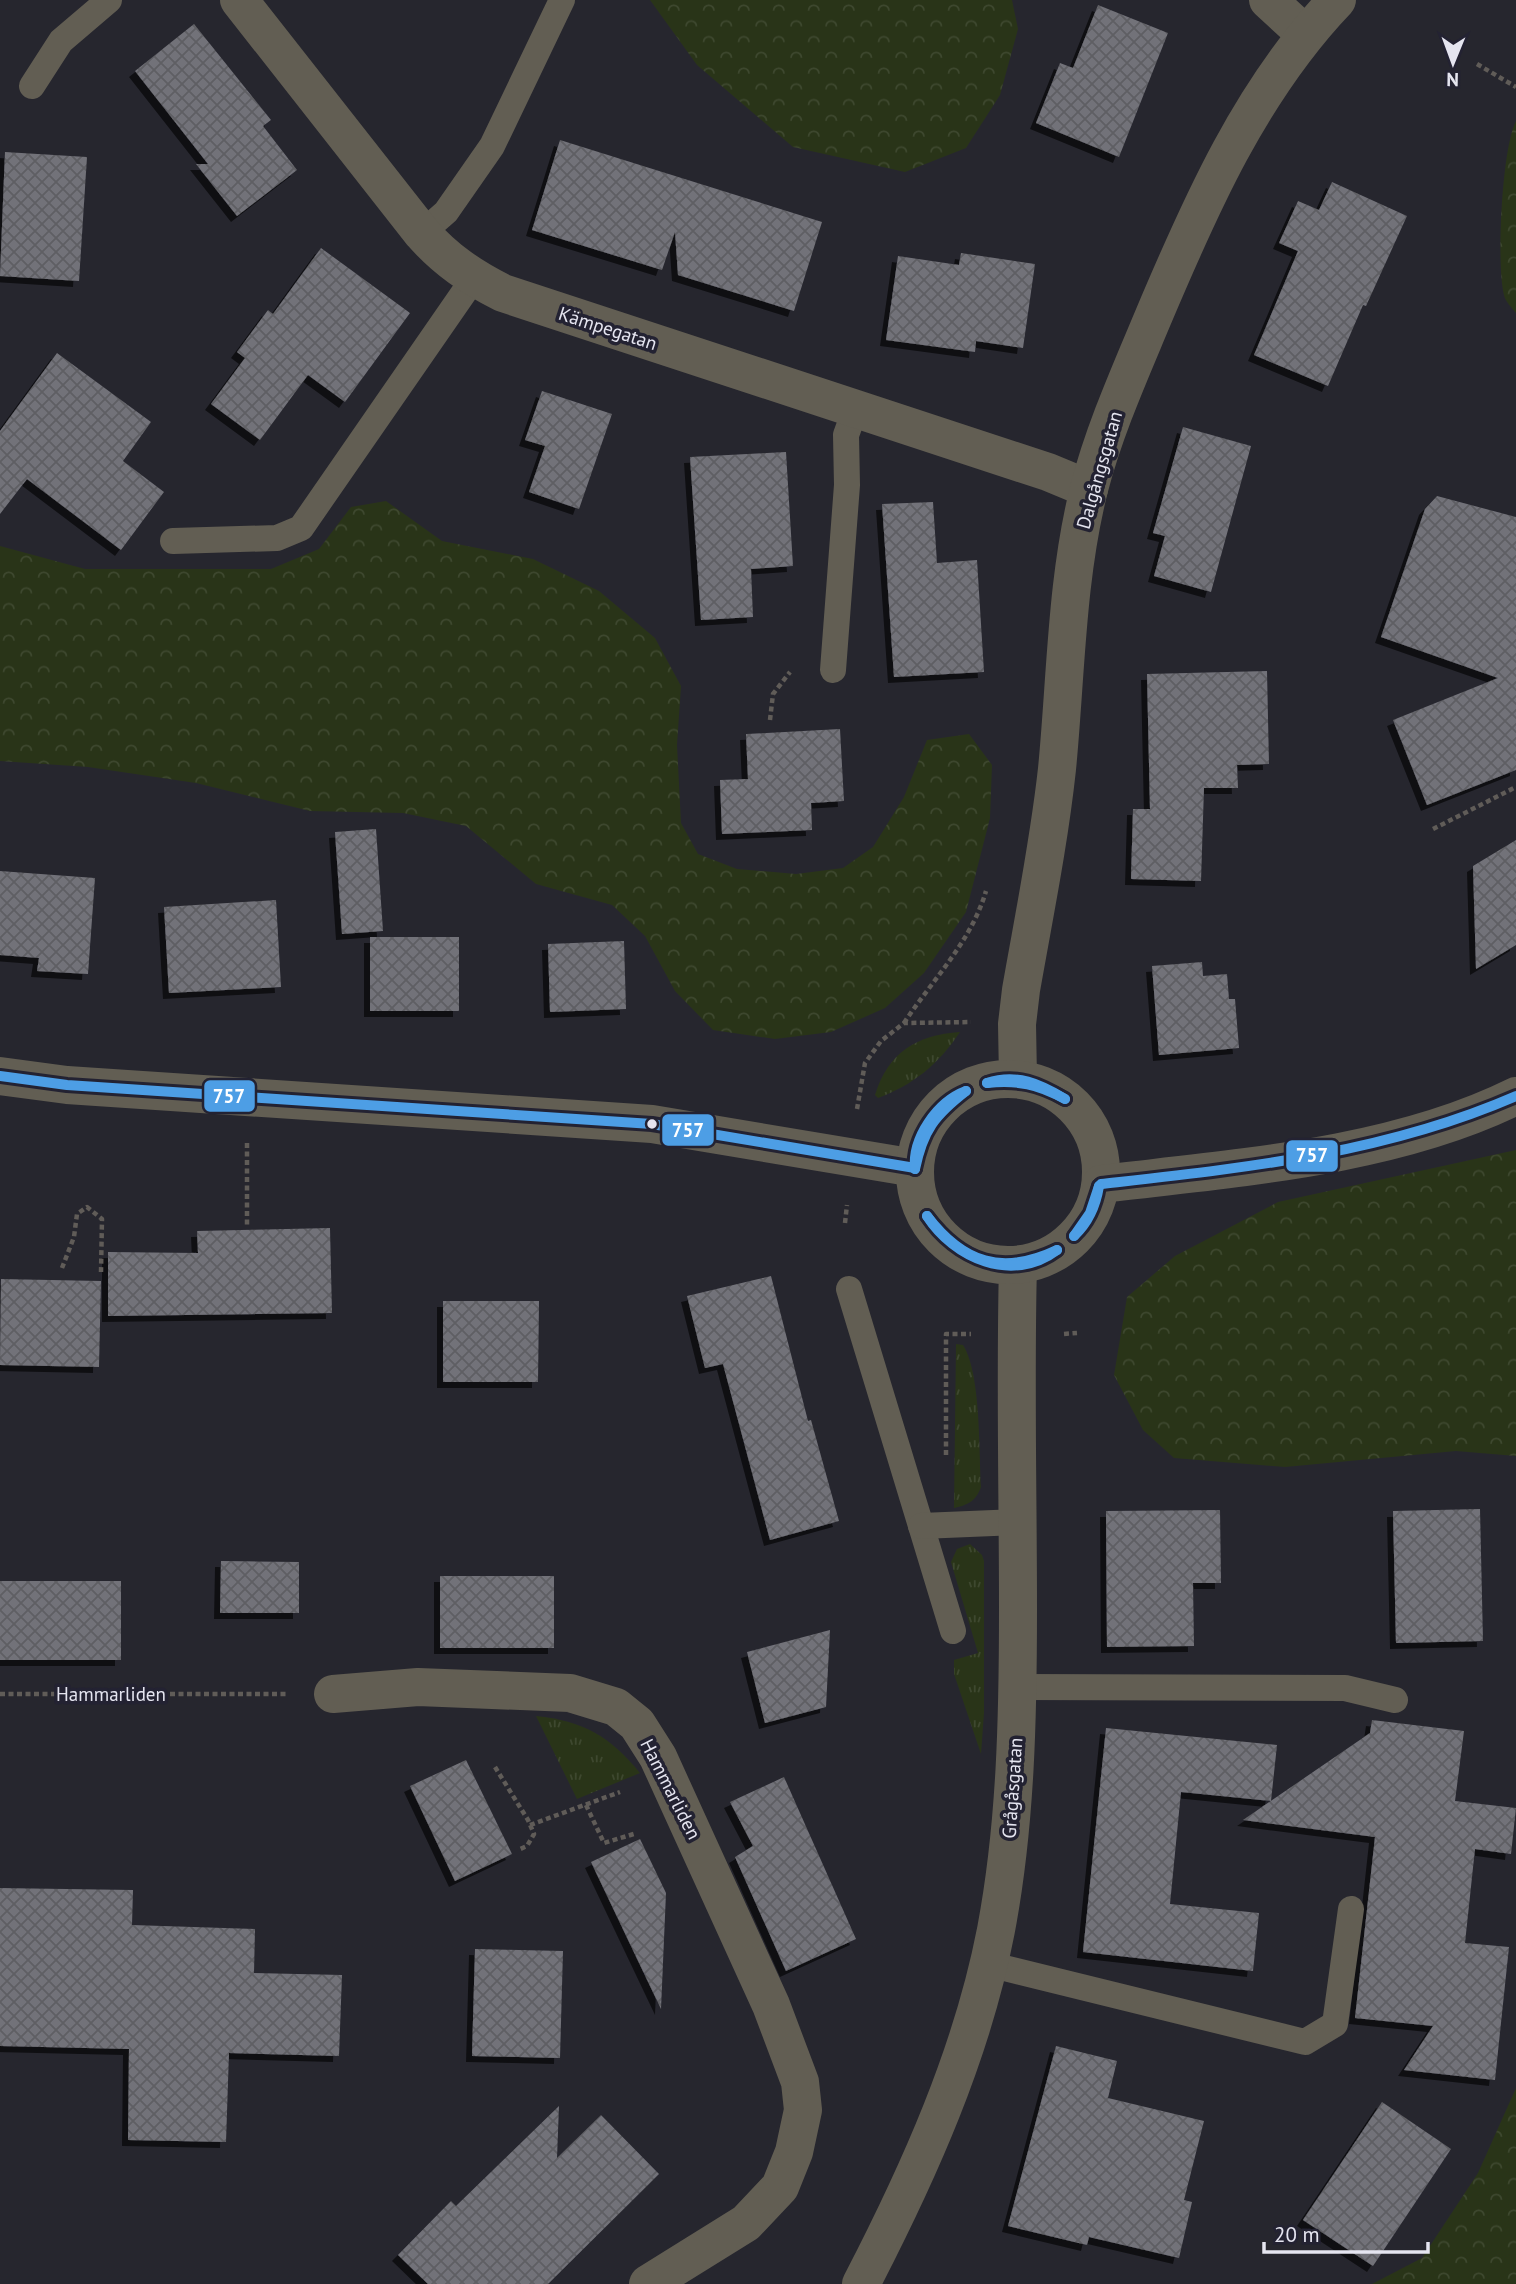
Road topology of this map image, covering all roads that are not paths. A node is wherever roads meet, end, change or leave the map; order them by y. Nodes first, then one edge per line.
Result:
1 (109, 0) edge
2 (239, 0) edge
3 (562, 0) edge
4 (1268, 0) edge
5 (1337, 0) edge
6 (1305, 34) junction
7 (32, 86) dead end
8 (422, 233) junction
9 (474, 278) junction
10 (855, 410) junction
11 (1090, 489) junction
12 (173, 541) dead end
13 (833, 670) dead end
14 (0, 1076) edge
15 (1018, 1078) junction
16 (1516, 1096) edge
17 (915, 1168) junction
18 (1101, 1184) junction
19 (1018, 1265) junction
20 (849, 1289) dead end
21 (1018, 1522) junction
22 (933, 1525) junction
23 (953, 1631) dead end
24 (1018, 1687) junction
25 (333, 1694) road end
26 (1395, 1700) dead end
27 (1351, 1909) dead end
28 (988, 1964) junction
29 (648, 2284) edge
30 (861, 2284) edge

1 - 7 lane
2 - 8 street, Kämpegatan
3 - 8 lane
4 - 6 street
5 - 6 street, Dalgångsgatan
6 - 11 street, Dalgångsgatan
8 - 9 street, Kämpegatan
9 - 10 street, Kämpegatan
9 - 12 lane
10 - 11 street, Kämpegatan
10 - 13 lane
11 - 15 street, Dalgångsgatan
14 - 17 street
15 - 17 street
15 - 18 street
16 - 18 street
17 - 19 street
18 - 19 street
19 - 21 street, Grågåsgatan
20 - 22 lane
21 - 22 lane
21 - 24 street, Grågåsgatan
22 - 23 lane
24 - 26 lane
24 - 28 street, Grågåsgatan
25 - 29 street, Hammarliden
27 - 28 lane
28 - 30 street, Grågåsgatan

